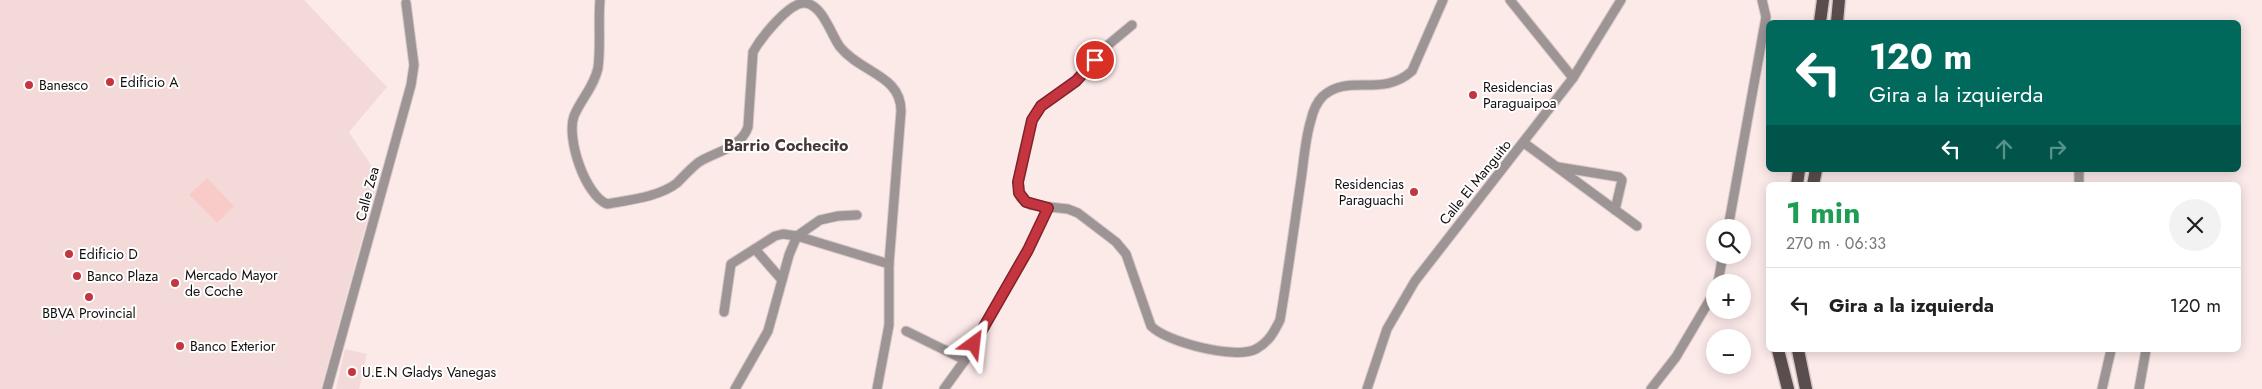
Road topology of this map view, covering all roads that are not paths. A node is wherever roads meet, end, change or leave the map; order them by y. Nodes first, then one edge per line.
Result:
1 (600, 0) edge
2 (1443, 0) edge
3 (1510, 0) edge
4 (1621, 0) edge
5 (1762, 0) edge
6 (1823, 0) edge
7 (1839, 0) edge
8 (406, 3) dead end
9 (1820, 20) edge
10 (1837, 20) edge
11 (1132, 25) dead end
12 (1573, 78) junction
13 (1524, 143) junction
14 (1556, 167) junction
15 (1048, 208) junction
16 (1615, 210) junction
17 (857, 215) dead end
18 (1730, 219) edge
19 (1637, 226) dead end
20 (797, 236) junction
21 (755, 249) junction
22 (889, 264) junction
23 (782, 280) junction
24 (1706, 306) edge
25 (724, 312) dead end
26 (906, 330) dead end
27 (1779, 352) edge
28 (1798, 352) edge
29 (2110, 352) edge
30 (2146, 352) edge
31 (965, 360) junction
32 (327, 389) edge
33 (735, 389) edge
34 (877, 389) edge
35 (944, 389) edge
36 (1367, 389) edge
37 (1651, 389) edge
38 (1788, 389) edge
39 (1806, 389) edge
40 (2102, 389) edge
41 (2139, 389) edge

1 - 22 street
2 - 15 street
3 - 12 street
4 - 12 street, Calle El Manguito
5 - 18 street
6 - 9 main road
7 - 10 main road
8 - 32 street, Calle Zea
11 - 15 street
12 - 13 street, Calle El Manguito
13 - 14 street
13 - 36 street, Calle El Manguito
14 - 16 street
14 - 16 street
15 - 31 street
16 - 19 street
17 - 20 street
20 - 21 street
20 - 22 street
20 - 23 street
21 - 23 street
21 - 25 street
22 - 34 street
23 - 33 street
24 - 37 street
26 - 31 street
27 - 38 main road
28 - 39 main road
29 - 40 street
30 - 41 street
31 - 35 street

